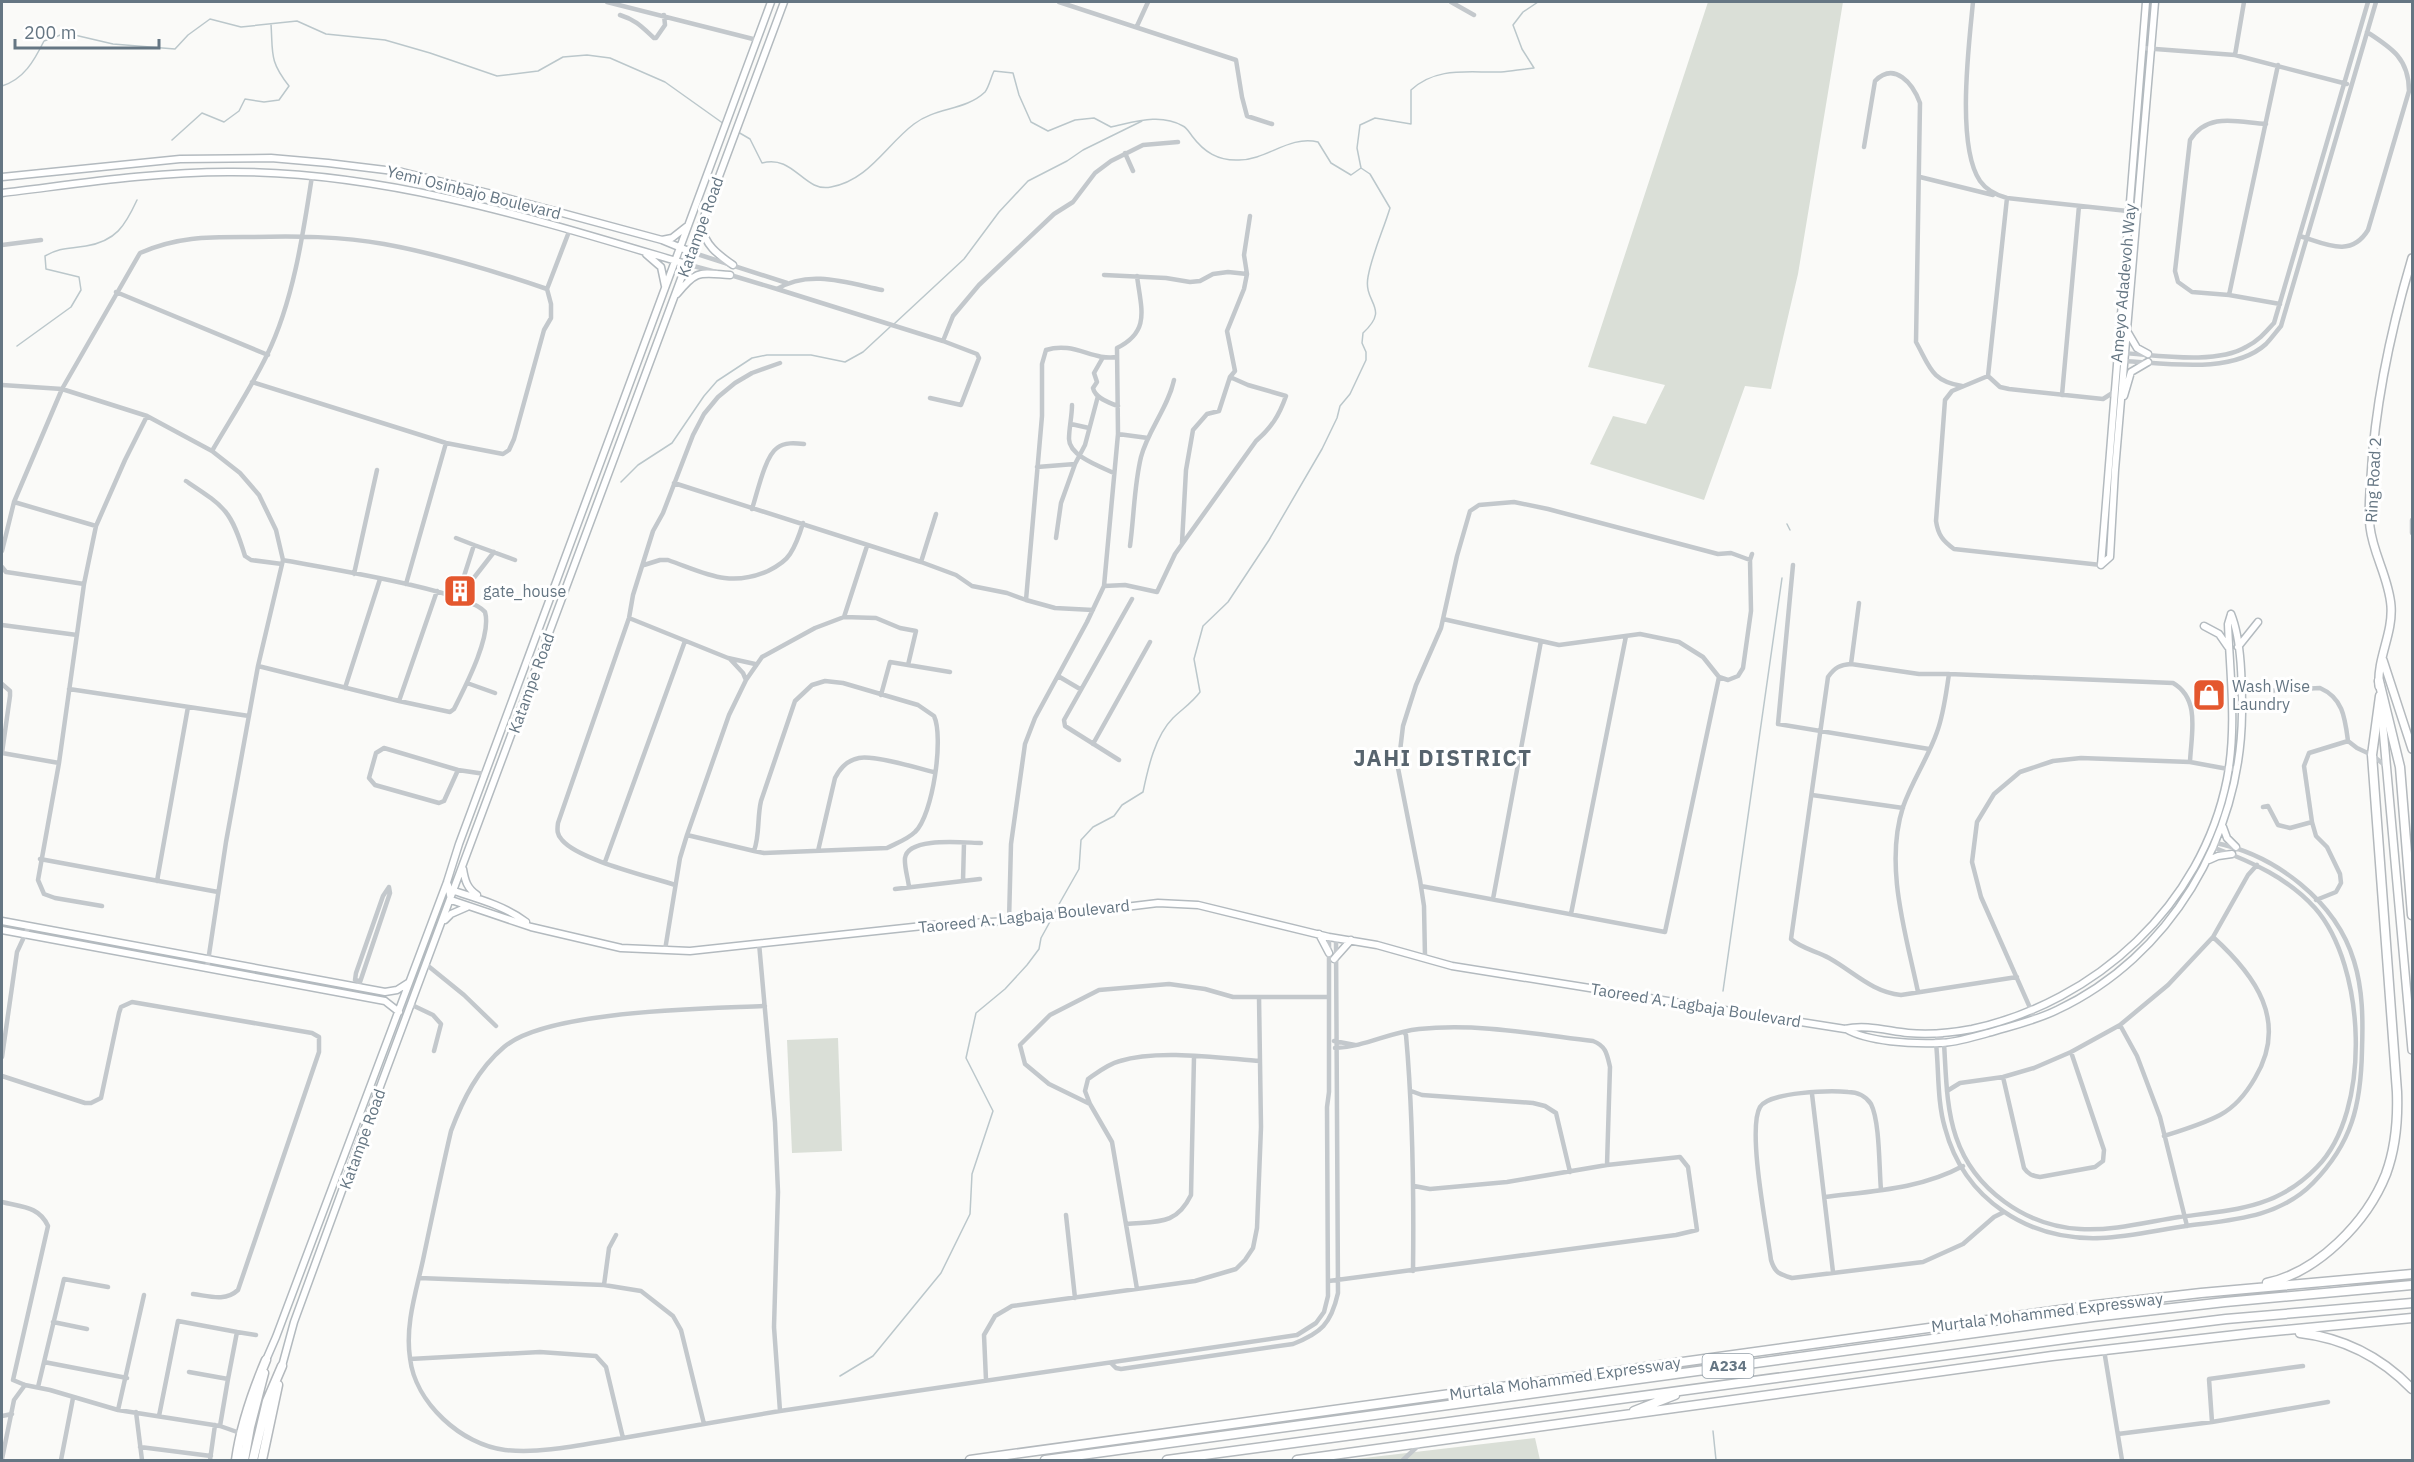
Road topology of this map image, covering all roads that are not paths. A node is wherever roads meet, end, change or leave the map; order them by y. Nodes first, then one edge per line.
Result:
1 (607, 2) edge
2 (771, 2) edge
3 (784, 2) edge
4 (1059, 2) edge
5 (1148, 2) edge
6 (1451, 2) edge
7 (1973, 2) edge
8 (2146, 2) edge
9 (2155, 2) edge
10 (2244, 2) edge
11 (2368, 2) edge
12 (2376, 2) edge
13 (620, 15) dead end
14 (664, 15) junction
15 (1474, 15) dead end
16 (1137, 26) junction
17 (2367, 32) junction
18 (756, 40) junction
19 (2142, 48) junction
20 (2151, 49) junction
21 (2235, 55) junction
22 (2278, 65) junction
23 (2345, 83) junction
24 (2353, 85) junction
25 (1272, 124) dead end
26 (2266, 124) junction
27 (1178, 141) dead end
28 (1864, 147) dead end
29 (1125, 153) junction
30 (1133, 171) dead end
31 (2, 177) edge
32 (312, 177) junction
33 (1920, 177) junction
34 (2, 192) edge
35 (488, 193) junction
36 (1995, 195) junction
37 (2007, 198) junction
38 (2079, 206) junction
39 (485, 207) junction
40 (2129, 211) junction
41 (2137, 212) junction
42 (1250, 216) dead end
43 (701, 223) junction
44 (688, 225) junction
45 (570, 228) junction
46 (303, 236) junction
47 (2300, 236) junction
48 (2308, 238) junction
49 (41, 240) dead end
50 (662, 240) junction
51 (2, 245) edge
52 (680, 248) junction
53 (637, 249) junction
54 (691, 252) junction
55 (2412, 258) edge
56 (675, 261) junction
57 (686, 264) junction
58 (733, 265) junction
59 (1247, 274) junction
60 (730, 275) junction
61 (1104, 275) dead end
62 (1137, 276) junction
63 (787, 283) junction
64 (665, 288) junction
65 (547, 289) junction
66 (777, 289) junction
67 (882, 290) dead end
68 (116, 292) junction
69 (2229, 295) junction
70 (673, 299) junction
71 (2280, 303) junction
72 (2127, 331) junction
73 (944, 341) junction
74 (2121, 353) junction
75 (268, 354) junction
76 (2148, 354) junction
77 (1117, 357) junction
78 (1102, 358) junction
79 (2121, 361) junction
80 (2148, 362) junction
81 (780, 363) dead end
82 (1988, 376) junction
83 (1230, 377) junction
84 (1174, 380) dead end
85 (252, 382) junction
86 (2, 385) edge
87 (1962, 387) junction
88 (62, 389) junction
89 (2115, 392) junction
90 (2062, 395) junction
91 (1098, 396) junction
92 (930, 398) dead end
93 (2103, 399) junction
94 (1072, 405) dead end
95 (1118, 406) junction
96 (2113, 410) junction
97 (2120, 414) junction
98 (147, 416) junction
99 (1071, 424) junction
100 (1089, 428) junction
101 (1118, 434) junction
102 (1148, 438) junction
103 (446, 443) junction
104 (804, 444) dead end
105 (212, 452) junction
106 (1080, 455) junction
107 (1075, 464) junction
108 (1037, 467) junction
109 (378, 470) dead end
110 (1114, 473) junction
111 (186, 481) dead end
112 (674, 483) junction
113 (14, 502) junction
114 (752, 509) junction
115 (936, 514) dead end
116 (2412, 520) edge
117 (803, 523) junction
118 (96, 526) junction
119 (2412, 533) edge
120 (456, 538) dead end
121 (1056, 538) dead end
122 (1182, 543) junction
123 (474, 545) junction
124 (867, 546) junction
125 (1130, 546) dead end
126 (2, 551) edge
127 (494, 552) junction
128 (515, 560) dead end
129 (283, 562) junction
130 (921, 562) junction
131 (2101, 564) junction
132 (644, 565) junction
133 (1792, 565) dead end
134 (2, 567) edge
135 (354, 574) junction
136 (465, 575) junction
137 (380, 579) junction
138 (473, 579) junction
139 (84, 584) junction
140 (406, 585) junction
141 (1104, 586) junction
142 (436, 591) junction
143 (457, 598) junction
144 (1132, 599) dead end
145 (464, 600) junction
146 (1026, 600) junction
147 (1859, 603) dead end
148 (1093, 610) junction
149 (844, 617) junction
150 (629, 618) junction
151 (1443, 619) junction
152 (2258, 622) dead end
153 (2, 625) edge
154 (2204, 626) dead end
155 (77, 635) junction
156 (1626, 636) junction
157 (685, 641) junction
158 (1541, 641) junction
159 (1150, 642) dead end
160 (2238, 648) junction
161 (2229, 650) junction
162 (728, 658) junction
163 (2382, 658) junction
164 (755, 664) junction
165 (1851, 664) junction
166 (908, 665) junction
167 (258, 666) junction
168 (950, 672) dead end
169 (1949, 674) junction
170 (1058, 676) junction
171 (1719, 677) junction
172 (746, 680) junction
173 (2379, 681) junction
174 (467, 683) junction
175 (2, 684) edge
176 (345, 688) junction
177 (69, 689) junction
178 (1080, 689) junction
179 (2242, 692) junction
180 (495, 693) dead end
181 (881, 695) junction
182 (2380, 696) junction
183 (2232, 698) junction
184 (399, 701) junction
185 (188, 707) junction
186 (249, 716) junction
187 (1821, 732) junction
188 (2348, 741) junction
189 (1094, 744) junction
190 (1929, 749) junction
191 (2412, 749) edge
192 (2, 753) edge
193 (2372, 755) junction
194 (1119, 760) dead end
195 (2190, 762) junction
196 (59, 763) junction
197 (2387, 767) junction
198 (2238, 768) junction
199 (2228, 769) junction
200 (458, 770) junction
201 (934, 772) junction
202 (485, 774) junction
203 (1812, 795) junction
204 (2263, 807) dead end
205 (1903, 808) junction
206 (2312, 822) junction
207 (2223, 827) junction
208 (2211, 835) junction
209 (687, 836) junction
210 (903, 841) junction
211 (964, 843) junction
212 (981, 843) dead end
213 (2215, 845) junction
214 (2236, 847) junction
215 (914, 848) junction
216 (754, 851) junction
217 (818, 851) junction
218 (2203, 851) junction
219 (2232, 854) junction
220 (40, 859) junction
221 (2247, 860) junction
222 (605, 862) junction
223 (2206, 862) junction
224 (2257, 865) junction
225 (463, 868) junction
226 (2248, 875) junction
227 (980, 879) dead end
228 (963, 880) junction
229 (157, 881) junction
230 (447, 882) junction
231 (675, 885) junction
232 (1421, 886) junction
233 (909, 887) junction
234 (895, 889) dead end
235 (218, 892) junction
236 (451, 895) junction
237 (440, 899) junction
238 (1493, 899) junction
239 (2316, 900) junction
240 (485, 901) junction
241 (102, 906) dead end
242 (468, 906) junction
243 (1571, 914) junction
244 (2412, 915) edge
245 (2, 921) edge
246 (377, 921) junction
247 (1009, 921) junction
248 (443, 922) junction
249 (29, 926) junction
250 (531, 927) junction
251 (2, 930) edge
252 (26, 934) junction
253 (1319, 934) junction
254 (2213, 937) junction
255 (1333, 938) junction
256 (1351, 939) junction
257 (759, 943) junction
258 (665, 950) junction
259 (1331, 956) junction
260 (1425, 957) junction
261 (208, 959) junction
262 (427, 965) junction
263 (207, 968) junction
264 (2017, 977) junction
265 (1548, 982) junction
266 (408, 983) junction
267 (358, 985) junction
268 (1602, 990) dead end
269 (1918, 992) junction
270 (1328, 997) junction
271 (1259, 998) junction
272 (412, 1005) junction
273 (765, 1006) junction
274 (2032, 1011) junction
275 (399, 1012) junction
276 (2035, 1019) junction
277 (2120, 1025) junction
278 (496, 1026) dead end
279 (1845, 1029) junction
280 (1403, 1032) junction
281 (1939, 1034) junction
282 (1336, 1040) junction
283 (1329, 1041) junction
284 (1936, 1043) junction
285 (1944, 1043) junction
286 (1358, 1046) junction
287 (1329, 1048) junction
288 (1337, 1048) junction
289 (2412, 1050) edge
290 (434, 1051) dead end
291 (2071, 1052) junction
292 (2, 1057) edge
293 (1194, 1057) junction
294 (1260, 1060) junction
295 (2, 1076) edge
296 (1946, 1076) junction
297 (2003, 1077) junction
298 (1960, 1083) junction
299 (1411, 1091) junction
300 (1947, 1091) junction
301 (1812, 1094) junction
302 (1090, 1104) junction
303 (2164, 1136) junction
304 (1968, 1163) junction
305 (1607, 1165) junction
306 (1962, 1167) junction
307 (1570, 1172) junction
308 (335, 1181) junction
309 (345, 1185) junction
310 (1414, 1186) junction
311 (1881, 1190) junction
312 (1825, 1197) junction
313 (2, 1202) edge
314 (1996, 1207) junction
315 (2004, 1212) junction
316 (1066, 1215) dead end
317 (1994, 1217) junction
318 (2185, 1217) junction
319 (1126, 1224) junction
320 (2187, 1226) junction
321 (616, 1235) dead end
322 (1413, 1271) junction
323 (1833, 1272) junction
324 (2412, 1274) edge
325 (419, 1278) junction
326 (1338, 1280) junction
327 (1329, 1281) junction
328 (604, 1285) junction
329 (2412, 1285) edge
330 (108, 1287) dead end
331 (1137, 1289) junction
332 (2201, 1293) junction
333 (144, 1294) dead end
334 (193, 1294) dead end
335 (1075, 1298) junction
336 (2412, 1303) edge
337 (2412, 1318) edge
338 (53, 1322) junction
339 (87, 1329) dead end
340 (237, 1332) junction
341 (2254, 1333) junction
342 (256, 1335) dead end
343 (2104, 1350) junction
344 (266, 1359) junction
345 (410, 1359) junction
346 (44, 1362) junction
347 (1681, 1362) junction
348 (1111, 1363) junction
349 (282, 1366) junction
350 (2303, 1366) dead end
351 (189, 1372) dead end
352 (127, 1378) junction
353 (228, 1379) junction
354 (986, 1380) junction
355 (1622, 1381) junction
356 (24, 1385) junction
357 (38, 1387) junction
358 (1688, 1389) junction
359 (2412, 1389) edge
360 (73, 1398) junction
361 (2328, 1402) dead end
362 (118, 1410) junction
363 (136, 1412) junction
364 (780, 1412) junction
365 (12, 1414) junction
366 (2, 1416) edge
367 (159, 1416) junction
368 (1623, 1416) junction
369 (2212, 1422) junction
370 (704, 1424) junction
371 (217, 1426) junction
372 (240, 1433) junction
373 (2118, 1434) junction
374 (623, 1438) junction
375 (1419, 1444) junction
376 (140, 1447) junction
377 (211, 1458) edge
378 (2, 1459) edge
379 (61, 1461) edge
380 (142, 1461) edge
381 (236, 1461) edge
382 (244, 1461) edge
383 (253, 1461) edge
384 (262, 1461) edge
385 (970, 1461) edge
386 (1045, 1461) edge
387 (1167, 1461) edge
388 (1297, 1461) edge
389 (1402, 1461) edge
390 (2122, 1461) edge

1 - 14 street
2 - 18 street, Katampe Road
3 - 43 street, Katampe Road
4 - 16 street
5 - 16 street
6 - 15 street
7 - 36 street
8 - 19 street, Ameyo Adadevoh Way
9 - 20 street, Ameyo Adadevoh Way
10 - 21 street
11 - 23 street
12 - 17 street
13 - 14 street
14 - 18 street
16 - 25 street
17 - 24 street
17 - 48 street
18 - 44 street, Katampe Road
19 - 20 street
19 - 40 street, Ameyo Adadevoh Way
20 - 21 street
20 - 41 street, Ameyo Adadevoh Way
21 - 22 street
22 - 23 street
22 - 26 street
23 - 24 street
23 - 47 street
24 - 48 street
26 - 69 street
26 - 69 street
27 - 29 street
28 - 33 street
29 - 30 street
29 - 73 street
31 - 35 street, Yemi Osinbajo Boulevard
32 - 34 street, Yemi Osinbajo Boulevard
32 - 39 street, Yemi Osinbajo Boulevard
32 - 46 street
33 - 36 street
33 - 87 street
35 - 39 street
35 - 50 street, Yemi Osinbajo Boulevard
36 - 37 street
37 - 38 street
37 - 82 street
38 - 40 street
38 - 90 street
39 - 45 street, Yemi Osinbajo Boulevard
40 - 41 street
40 - 74 street, Ameyo Adadevoh Way
41 - 72 street, Ameyo Adadevoh Way
42 - 59 street
43 - 54 street, Katampe Road
43 - 58 street
44 - 50 street
44 - 52 street, Katampe Road
45 - 53 street, Yemi Osinbajo Boulevard
45 - 65 street
46 - 65 street
46 - 68 street
46 - 75 street
47 - 48 street
47 - 71 street
48 - 80 street
49 - 51 street
50 - 52 street, Yemi Osinbajo Boulevard
52 - 54 street, Yemi Osinbajo Boulevard
52 - 56 street, Katampe Road
53 - 56 street, Yemi Osinbajo Boulevard
53 - 64 street
54 - 57 street, Katampe Road
54 - 58 street
55 - 163 main road, Ring Road 2
56 - 57 street, Yemi Osinbajo Boulevard
56 - 64 street, Katampe Road
57 - 60 street
57 - 70 street, Katampe Road
58 - 63 street
59 - 62 street
59 - 83 street
60 - 66 street
60 - 70 street
61 - 62 street
62 - 77 street
63 - 66 street
63 - 67 street
64 - 202 street, Katampe Road
65 - 103 street
66 - 73 street
68 - 75 street
68 - 88 street
69 - 71 street
70 - 225 street, Katampe Road
71 - 76 street
72 - 74 street, Ameyo Adadevoh Way
72 - 76 street
73 - 92 street
74 - 76 street
74 - 79 street, Ameyo Adadevoh Way
75 - 85 street
77 - 78 street
77 - 95 street
78 - 91 street
78 - 108 street
79 - 80 street
79 - 89 street, Ameyo Adadevoh Way
79 - 97 street, Ameyo Adadevoh Way
80 - 97 street
81 - 112 street
82 - 87 street
82 - 90 street
83 - 122 street
83 - 122 street
84 - 102 street
85 - 103 street
85 - 105 street
86 - 88 street
87 - 131 street
88 - 98 street
88 - 113 street
89 - 93 street
89 - 96 street, Ameyo Adadevoh Way
90 - 93 street
91 - 95 street
91 - 100 street
93 - 96 street
94 - 99 street
95 - 101 street
96 - 131 street, Ameyo Adadevoh Way
97 - 131 street, Ameyo Adadevoh Way
98 - 105 street
98 - 118 street
99 - 100 street
99 - 106 street
100 - 106 street
101 - 102 street
101 - 110 street
102 - 125 street
103 - 140 street
104 - 114 street
105 - 129 street
106 - 107 street
106 - 110 street
107 - 108 street
107 - 121 street
108 - 146 street
109 - 135 street
110 - 141 street
111 - 129 street
112 - 114 street
112 - 132 street
113 - 118 street
113 - 126 street
114 - 117 street
115 - 130 street
116 - 119 street
117 - 124 street
117 - 132 street
118 - 139 street
120 - 123 street
122 - 141 street
123 - 127 street
123 - 136 street
124 - 130 street
124 - 149 street
127 - 128 street
127 - 138 street
129 - 135 street
129 - 167 street
130 - 146 street
132 - 150 street
133 - 187 street
134 - 139 street
135 - 137 street
136 - 138 street
136 - 143 street
137 - 140 street
137 - 176 street
138 - 145 street
139 - 155 street
140 - 142 street
141 - 148 street
142 - 143 street
142 - 184 street
143 - 145 street
144 - 178 street
145 - 174 street
146 - 148 street
147 - 165 street
148 - 170 street
149 - 164 street
149 - 166 street
150 - 157 street
150 - 222 street
151 - 158 street
151 - 171 street
151 - 232 street
152 - 160 street
153 - 155 street
154 - 161 street
155 - 177 street
156 - 158 street
156 - 171 street
156 - 243 street
157 - 162 street
157 - 222 street
158 - 238 street
159 - 189 street
160 - 161 street, Taoreed A. Lagbaja Boulevard
160 - 179 street, Taoreed A. Lagbaja Boulevard
161 - 183 street, Taoreed A. Lagbaja Boulevard
162 - 164 street
162 - 172 street
163 - 173 main road, Ring Road 2
163 - 191 main road
164 - 172 street
165 - 169 street
165 - 187 street
166 - 168 street
166 - 181 street
167 - 176 street
167 - 186 street
169 - 190 street
169 - 195 street
170 - 178 street
170 - 247 street
171 - 243 street
172 - 209 street
173 - 182 main road, Ring Road 2
173 - 244 highway
174 - 180 street
174 - 184 street
175 - 192 street
176 - 184 street
177 - 185 street
177 - 196 street
178 - 189 street
179 - 183 street
179 - 188 street
179 - 198 street, Taoreed A. Lagbaja Boulevard
181 - 201 street
181 - 216 street
182 - 193 highway
182 - 197 main road, Ring Road 2
183 - 199 street, Taoreed A. Lagbaja Boulevard
185 - 186 street
185 - 229 street
186 - 235 street
187 - 190 street
187 - 203 street
188 - 193 street
188 - 206 street
189 - 194 street
190 - 205 street
192 - 196 street
193 - 197 street
193 - 332 highway
195 - 199 street
195 - 264 street
196 - 220 street
197 - 289 main road, Ring Road 2
198 - 199 street
198 - 207 street, Taoreed A. Lagbaja Boulevard
199 - 208 street, Taoreed A. Lagbaja Boulevard
200 - 200 street
200 - 202 street
201 - 210 street
201 - 217 street
202 - 230 street, Katampe Road
203 - 205 street
203 - 269 street
204 - 206 street
205 - 269 street
206 - 239 street
207 - 213 street, Taoreed A. Lagbaja Boulevard
207 - 214 street
208 - 213 street
208 - 218 street, Taoreed A. Lagbaja Boulevard
209 - 216 street
209 - 231 street
210 - 215 street
210 - 217 street
211 - 212 street
211 - 215 street
211 - 228 street
213 - 214 street
213 - 218 street
213 - 219 street
213 - 223 street, Taoreed A. Lagbaja Boulevard
214 - 239 street
215 - 233 street
216 - 217 street
218 - 274 street, Taoreed A. Lagbaja Boulevard
219 - 221 street
219 - 223 street
220 - 229 street
220 - 241 street
221 - 224 street
221 - 226 street
222 - 231 street
223 - 276 street, Taoreed A. Lagbaja Boulevard
224 - 226 street
224 - 318 street
225 - 236 street, Katampe Road
225 - 240 street
226 - 254 street
227 - 228 street
228 - 233 street
229 - 235 street
230 - 236 street
230 - 237 street, Katampe Road
231 - 258 street
232 - 238 street
232 - 260 street
233 - 234 street
235 - 261 street
236 - 237 street
236 - 240 street, Taoreed A. Lagbaja Boulevard
236 - 242 street, Taoreed A. Lagbaja Boulevard
236 - 248 street, Katampe Road
237 - 266 street, Katampe Road
238 - 243 street
239 - 320 street
240 - 250 street, Taoreed A. Lagbaja Boulevard
242 - 248 street
242 - 250 street, Taoreed A. Lagbaja Boulevard
245 - 249 street
246 - 246 street
246 - 267 street
247 - 253 street, Taoreed A. Lagbaja Boulevard
247 - 257 street, Taoreed A. Lagbaja Boulevard
248 - 262 street, Katampe Road
249 - 252 street
249 - 261 street
250 - 258 street, Taoreed A. Lagbaja Boulevard
251 - 252 street
252 - 263 street
252 - 292 street
253 - 255 street, Taoreed A. Lagbaja Boulevard
253 - 259 street
254 - 277 street
254 - 303 street
255 - 256 street, Taoreed A. Lagbaja Boulevard
255 - 259 street
256 - 259 street
256 - 260 street, Taoreed A. Lagbaja Boulevard
257 - 258 street, Taoreed A. Lagbaja Boulevard
257 - 273 street
259 - 270 street
259 - 282 street
260 - 265 street, Taoreed A. Lagbaja Boulevard
261 - 263 street
261 - 267 street
262 - 272 street, Katampe Road
262 - 278 street
263 - 275 street
264 - 269 street
264 - 274 street
265 - 268 street, Taoreed A. Lagbaja Boulevard
265 - 279 street, Taoreed A. Lagbaja Boulevard
266 - 267 street
266 - 275 street, Katampe Road
270 - 271 street
270 - 283 street
271 - 294 street
271 - 302 street
272 - 290 street
272 - 309 street, Katampe Road
273 - 325 street
273 - 364 street
274 - 276 street
274 - 281 street, Taoreed A. Lagbaja Boulevard
275 - 308 street, Katampe Road
276 - 285 street, Taoreed A. Lagbaja Boulevard
277 - 291 street
277 - 303 street
279 - 281 street, Taoreed A. Lagbaja Boulevard
279 - 284 street, Taoreed A. Lagbaja Boulevard
280 - 286 street
280 - 299 street
280 - 305 street
281 - 284 street
281 - 285 street
282 - 283 street
282 - 286 street
282 - 288 street
283 - 287 street
284 - 285 street, Taoreed A. Lagbaja Boulevard
284 - 306 street
285 - 296 street
286 - 288 street
287 - 288 street
287 - 327 street
288 - 326 street
291 - 297 street
291 - 297 street
293 - 294 street
293 - 302 street
293 - 319 street
294 - 331 street
295 - 334 street
296 - 298 street
296 - 300 street
297 - 298 street
298 - 300 street
299 - 307 street
299 - 310 street
300 - 304 street
301 - 311 street
301 - 312 street
301 - 323 street
302 - 319 street
303 - 318 street
304 - 306 street
304 - 318 street
305 - 307 street
305 - 322 street
306 - 311 street
306 - 314 street
307 - 310 street
308 - 309 street
308 - 344 street, Katampe Road
309 - 349 street, Katampe Road
310 - 322 street
311 - 312 street
312 - 323 street
313 - 356 street
314 - 315 street
314 - 317 street
315 - 317 street
315 - 320 street
316 - 335 street
317 - 323 street
318 - 320 street
319 - 331 street
321 - 328 street
322 - 326 street
324 - 332 highway, Murtala Mohammed Expressway
325 - 328 street
325 - 345 street
326 - 327 street
326 - 348 street
327 - 348 street
328 - 370 street
329 - 355 highway, Murtala Mohammed Expressway / A234
330 - 338 street
331 - 335 street
332 - 347 highway, Murtala Mohammed Expressway
333 - 352 street
335 - 354 street
336 - 358 highway, Murtala Mohammed Expressway / A234
337 - 341 highway
338 - 339 street
338 - 346 street
340 - 342 street
340 - 353 street
340 - 367 street
341 - 343 highway
341 - 359 highway
343 - 368 highway
343 - 373 street
344 - 372 highway
344 - 382 highway
345 - 374 street
345 - 374 street
346 - 352 street
346 - 357 street
347 - 355 highway
347 - 385 highway, Murtala Mohammed Expressway
348 - 354 street
349 - 383 highway
349 - 384 highway
350 - 369 street
351 - 353 street
352 - 362 street
353 - 371 street
354 - 364 street
355 - 386 highway, Murtala Mohammed Expressway / A234
356 - 357 street
356 - 365 street
357 - 360 street
358 - 368 highway
358 - 387 highway, Murtala Mohammed Expressway / A234
360 - 362 street
360 - 379 street
361 - 369 street
362 - 363 street
363 - 367 street
363 - 376 street
364 - 370 street
365 - 366 street
365 - 378 street
367 - 371 street
368 - 375 highway
369 - 373 street
370 - 374 street
371 - 372 street
371 - 377 street
372 - 381 highway
373 - 390 street
375 - 388 highway
375 - 389 street
376 - 377 street
376 - 380 street

